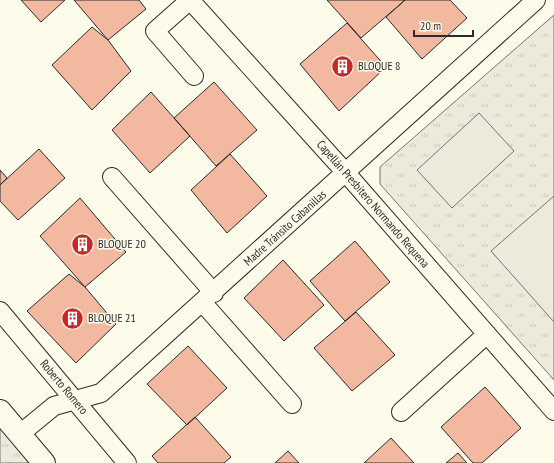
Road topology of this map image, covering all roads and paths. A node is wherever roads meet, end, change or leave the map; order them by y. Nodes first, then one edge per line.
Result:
1 (190, 0) edge
2 (536, 0) edge
3 (194, 76) dead end
4 (346, 173) junction
5 (112, 177) dead end
6 (208, 297) junction
7 (0, 311) edge
8 (487, 334) junction
9 (75, 401) junction
10 (292, 404) dead end
11 (0, 411) edge
12 (554, 411) edge
13 (401, 412) dead end
14 (20, 434) junction
15 (44, 463) edge
16 (127, 463) edge

1 - 3 street
1 - 4 street, Capellán Presbítero Normando Requena
2 - 4 street, Madre Tránsito Cabanillas
4 - 6 street, Madre Tránsito Cabanillas
4 - 8 street, Capellán Presbítero Normando Requena
5 - 6 street
6 - 9 street, Madre Tránsito Cabanillas
6 - 10 street
7 - 9 street, Roberto Romero
8 - 12 street, Capellán Presbítero Normando Requena
8 - 13 street
9 - 14 street, Madre Tránsito Cabanillas
9 - 16 street, Roberto Romero
11 - 14 main road
14 - 15 main road

